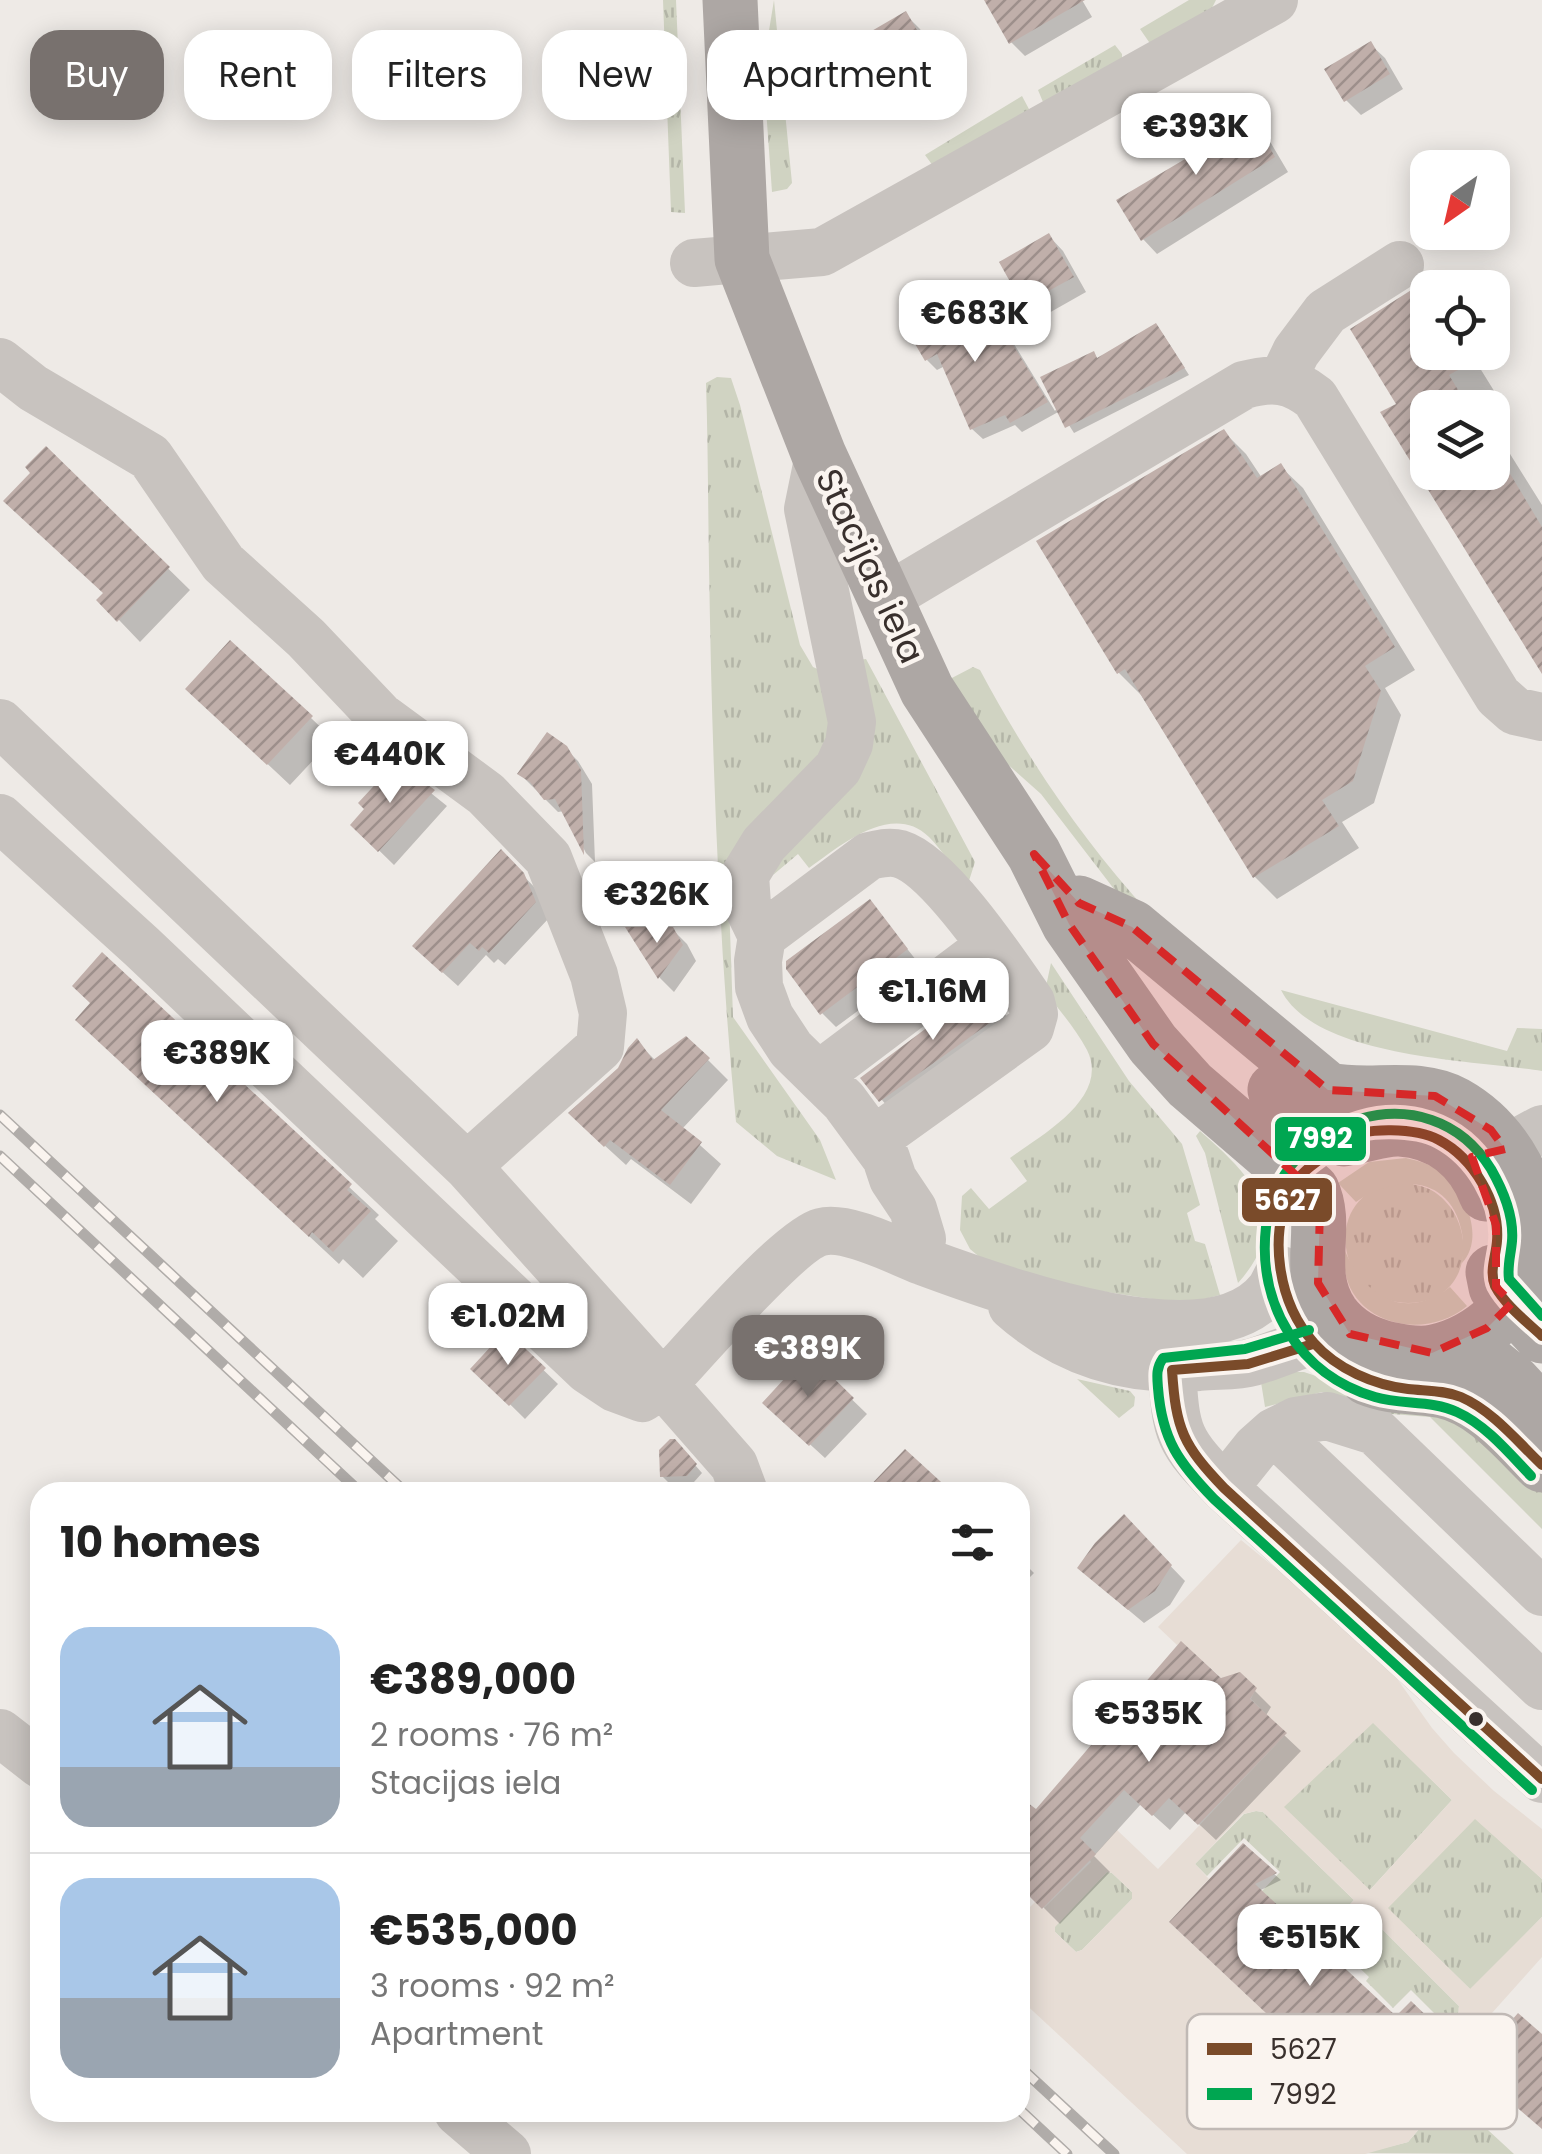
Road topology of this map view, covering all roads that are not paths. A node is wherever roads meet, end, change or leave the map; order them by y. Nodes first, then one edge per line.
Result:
1 (730, 0) edge
2 (1256, 4) edge
3 (725, 249) junction
4 (1400, 265) dead end
5 (0, 362) edge
6 (1283, 380) junction
7 (819, 455) junction
8 (884, 599) junction
9 (1542, 718) edge
10 (0, 723) edge
11 (0, 818) edge
12 (1034, 854) junction
13 (1079, 903) junction
14 (762, 936) junction
15 (990, 946) junction
16 (819, 1076) junction
17 (1344, 1138) junction
18 (874, 1140) junction
19 (1503, 1144) edge
20 (467, 1166) junction
21 (1298, 1177) junction
22 (1537, 1212) edge
23 (919, 1260) junction
24 (1281, 1270) junction
25 (991, 1287) junction
26 (1527, 1320) edge
27 (1331, 1339) junction
28 (1464, 1343) junction
29 (1172, 1370) junction
30 (663, 1384) junction
31 (1542, 1413) edge
32 (1274, 1432) junction
33 (1542, 1466) edge
34 (740, 1482) edge
35 (1224, 1488) junction
36 (1542, 1592) edge
37 (1542, 1686) edge
38 (0, 1733) edge
39 (30, 1756) edge
40 (1542, 1779) edge
41 (469, 2122) edge
42 (506, 2154) edge

1 - 3 main road, Stacijas iela
2 - 3 street
3 - 7 main road, Stacijas iela
4 - 6 street
5 - 20 street
6 - 8 street
6 - 9 street
7 - 8 main road, Stacijas iela
7 - 14 street
8 - 12 main road, Stacijas iela
10 - 20 street
11 - 30 street
12 - 13 main road, Stacijas iela
12 - 21 main road, Stacijas iela
13 - 17 main road, Stacijas iela
13 - 19 main road
14 - 15 street
14 - 16 street
15 - 16 street
15 - 18 street
16 - 18 street
17 - 19 main road
17 - 21 main road
18 - 23 street
19 - 22 main road
19 - 26 main road
20 - 30 street
21 - 24 main road
21 - 27 main road, Stacijas iela
22 - 26 main road
23 - 25 street
23 - 30 street
24 - 25 street
24 - 27 main road
25 - 29 street
26 - 28 main road
27 - 28 main road
27 - 29 street
27 - 33 main road
28 - 31 main road
29 - 35 street
30 - 34 street
32 - 35 street
32 - 36 street
32 - 37 street
35 - 40 street
38 - 39 street
41 - 42 street

